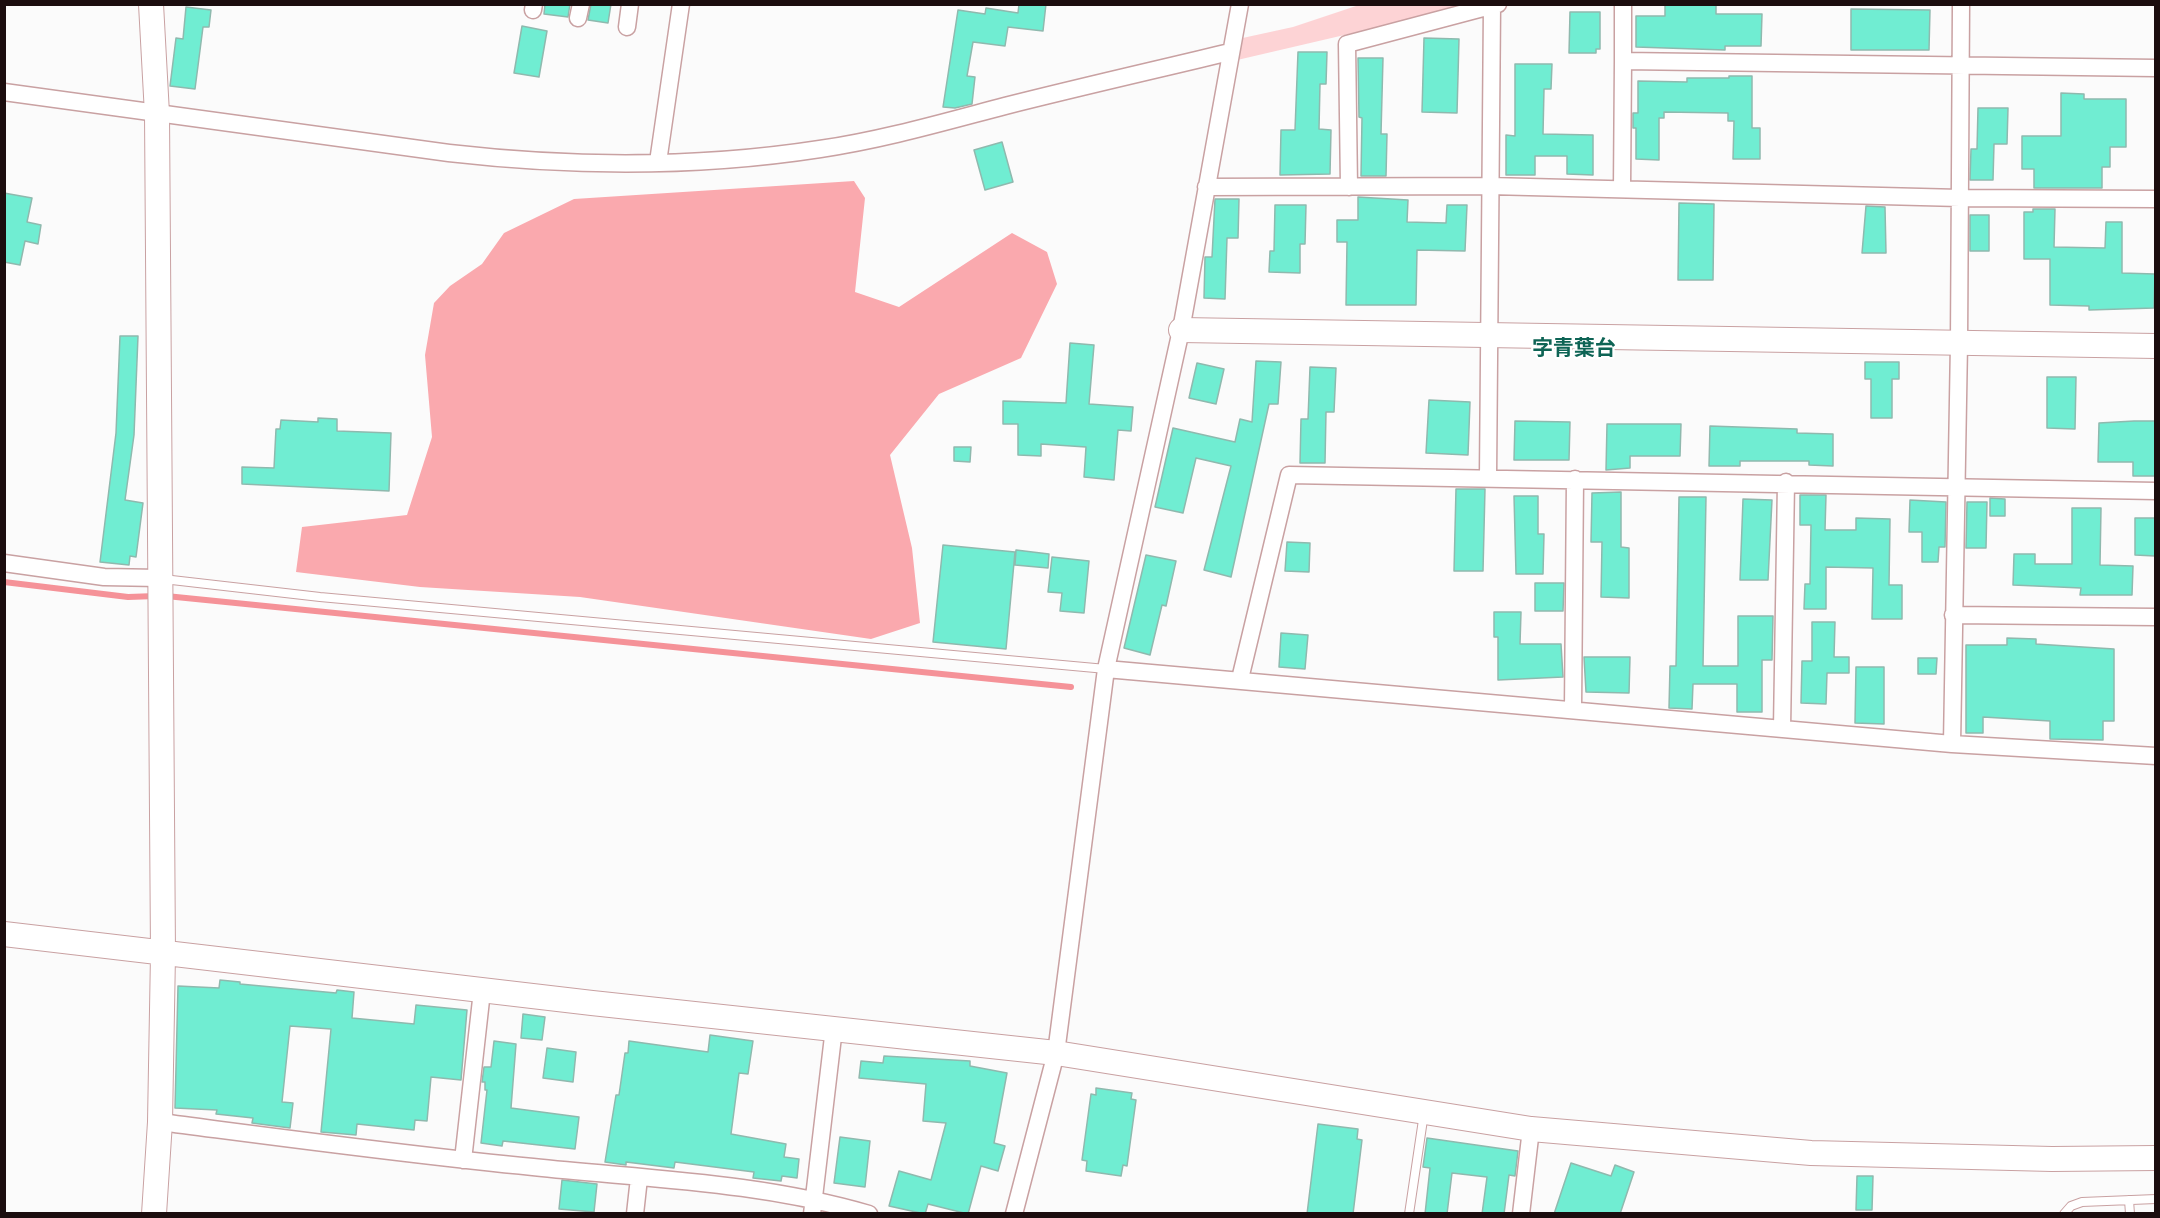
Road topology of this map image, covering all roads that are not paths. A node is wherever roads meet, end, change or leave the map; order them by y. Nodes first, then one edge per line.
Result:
1 (151, 4) edge
2 (630, 4) edge
3 (681, 4) edge
4 (1240, 4) edge
5 (1623, 4) edge
6 (1961, 4) edge
7 (1495, 5) edge
8 (627, 27) dead end
9 (1230, 52) junction
10 (1623, 60) junction
11 (1962, 67) junction
12 (2156, 68) edge
13 (4, 92) edge
14 (157, 114) junction
15 (658, 162) junction
16 (1490, 186) junction
17 (1206, 187) junction
18 (1349, 187) junction
19 (1622, 189) junction
20 (1960, 198) junction
21 (2156, 199) edge
22 (1181, 330) junction
23 (1489, 333) junction
24 (1959, 343) junction
25 (2156, 346) edge
26 (1488, 477) junction
27 (1575, 479) junction
28 (1786, 482) junction
29 (1955, 487) junction
30 (2156, 491) edge
31 (4, 563) edge
32 (159, 578) junction
33 (1953, 615) junction
34 (2156, 616) edge
35 (1106, 669) junction
36 (1240, 679) junction
37 (1573, 710) junction
38 (1782, 729) junction
39 (1952, 744) junction
40 (2156, 756) edge
41 (4, 934) edge
42 (163, 954) junction
43 (482, 991) junction
44 (834, 1028) junction
45 (1056, 1053) junction
46 (1424, 1112) junction
47 (160, 1122) junction
48 (1531, 1129) junction
49 (2156, 1158) edge
50 (463, 1160) junction
51 (639, 1178) junction
52 (2156, 1199) edge
53 (2129, 1200) junction
54 (814, 1206) edge
55 (154, 1214) edge
56 (635, 1214) edge
57 (869, 1214) edge
58 (1014, 1214) edge
59 (1409, 1214) edge
60 (1521, 1214) edge
61 (2064, 1214) edge
62 (2130, 1214) edge

1 - 14 street
2 - 8 street
3 - 15 street
4 - 9 street
5 - 10 street
6 - 11 street
7 - 16 street
7 - 18 street
9 - 15 street
9 - 17 street
10 - 11 street
10 - 19 street
11 - 12 street
11 - 20 street
13 - 14 street
14 - 15 street
14 - 32 street
16 - 18 street
16 - 19 street
16 - 23 street
17 - 18 street
17 - 22 street
19 - 20 street
20 - 21 street
20 - 24 street
22 - 23 street
22 - 35 street
23 - 24 street
23 - 26 street
24 - 25 street
24 - 29 street
26 - 27 street
26 - 36 street
27 - 28 street
27 - 37 street
28 - 29 street
28 - 38 street
29 - 30 street
29 - 33 street
31 - 32 street
32 - 35 lane
32 - 42 street
33 - 34 street
33 - 39 street
35 - 36 street
35 - 45 street
36 - 37 street
37 - 38 street
38 - 39 street
39 - 40 street
41 - 42 street
42 - 43 street
42 - 47 street
43 - 44 street
43 - 50 street
44 - 45 street
44 - 54 street
45 - 46 street
45 - 58 street
46 - 48 street
46 - 59 lane
47 - 50 street
47 - 55 street
48 - 49 street
48 - 60 street
50 - 51 street
51 - 54 street
51 - 56 street
52 - 53 lane
53 - 61 lane
53 - 62 lane
54 - 57 street

